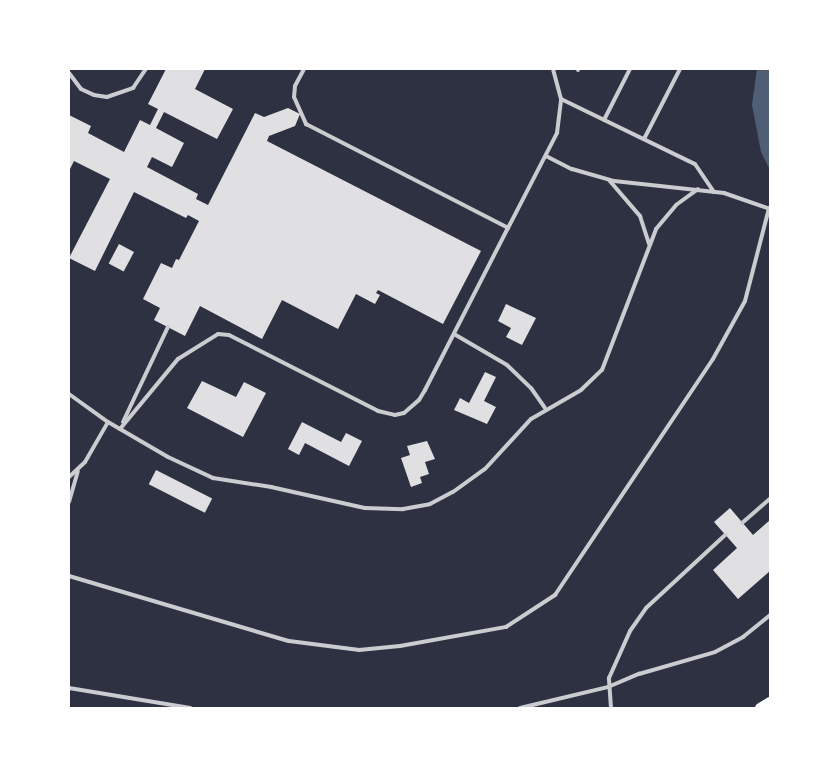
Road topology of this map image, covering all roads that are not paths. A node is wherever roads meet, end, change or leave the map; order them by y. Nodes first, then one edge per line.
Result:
1 (146, 69) edge
2 (304, 69) edge
3 (553, 69) edge
4 (630, 69) edge
5 (680, 69) edge
6 (69, 73) edge
7 (561, 99) junction
8 (604, 120) junction
9 (644, 139) junction
10 (546, 156) junction
11 (609, 180) junction
12 (698, 189) junction
13 (714, 192) junction
14 (770, 208) edge
15 (508, 228) junction
16 (649, 244) junction
17 (168, 328) dead end
18 (454, 334) junction
19 (69, 394) edge
20 (545, 408) junction
21 (108, 422) junction
22 (120, 429) junction
23 (78, 471) junction
24 (69, 477) edge
25 (770, 499) edge
26 (69, 502) edge
27 (742, 523) dead end
28 (726, 535) dead end
29 (69, 576) edge
30 (770, 615) edge
31 (608, 687) junction
32 (69, 688) edge
33 (770, 702) edge
34 (190, 708) edge
35 (520, 708) edge
36 (612, 708) edge
37 (760, 708) edge

1 - 6 lane
2 - 15 lane
3 - 7 lane
4 - 8 lane
5 - 9 lane
7 - 8 lane
7 - 10 lane
8 - 9 lane
9 - 13 lane
10 - 11 lane
10 - 15 lane
11 - 12 lane
11 - 16 lane
12 - 13 lane
12 - 16 lane
13 - 14 lane
14 - 29 lane
15 - 18 lane
16 - 20 lane
17 - 22 lane
18 - 20 lane
18 - 22 lane
19 - 21 lane
20 - 22 lane
21 - 22 lane
21 - 23 lane
23 - 24 lane
23 - 26 lane
25 - 27 lane
28 - 31 lane
30 - 31 lane
31 - 35 lane
31 - 36 lane
32 - 34 lane
33 - 37 main road

